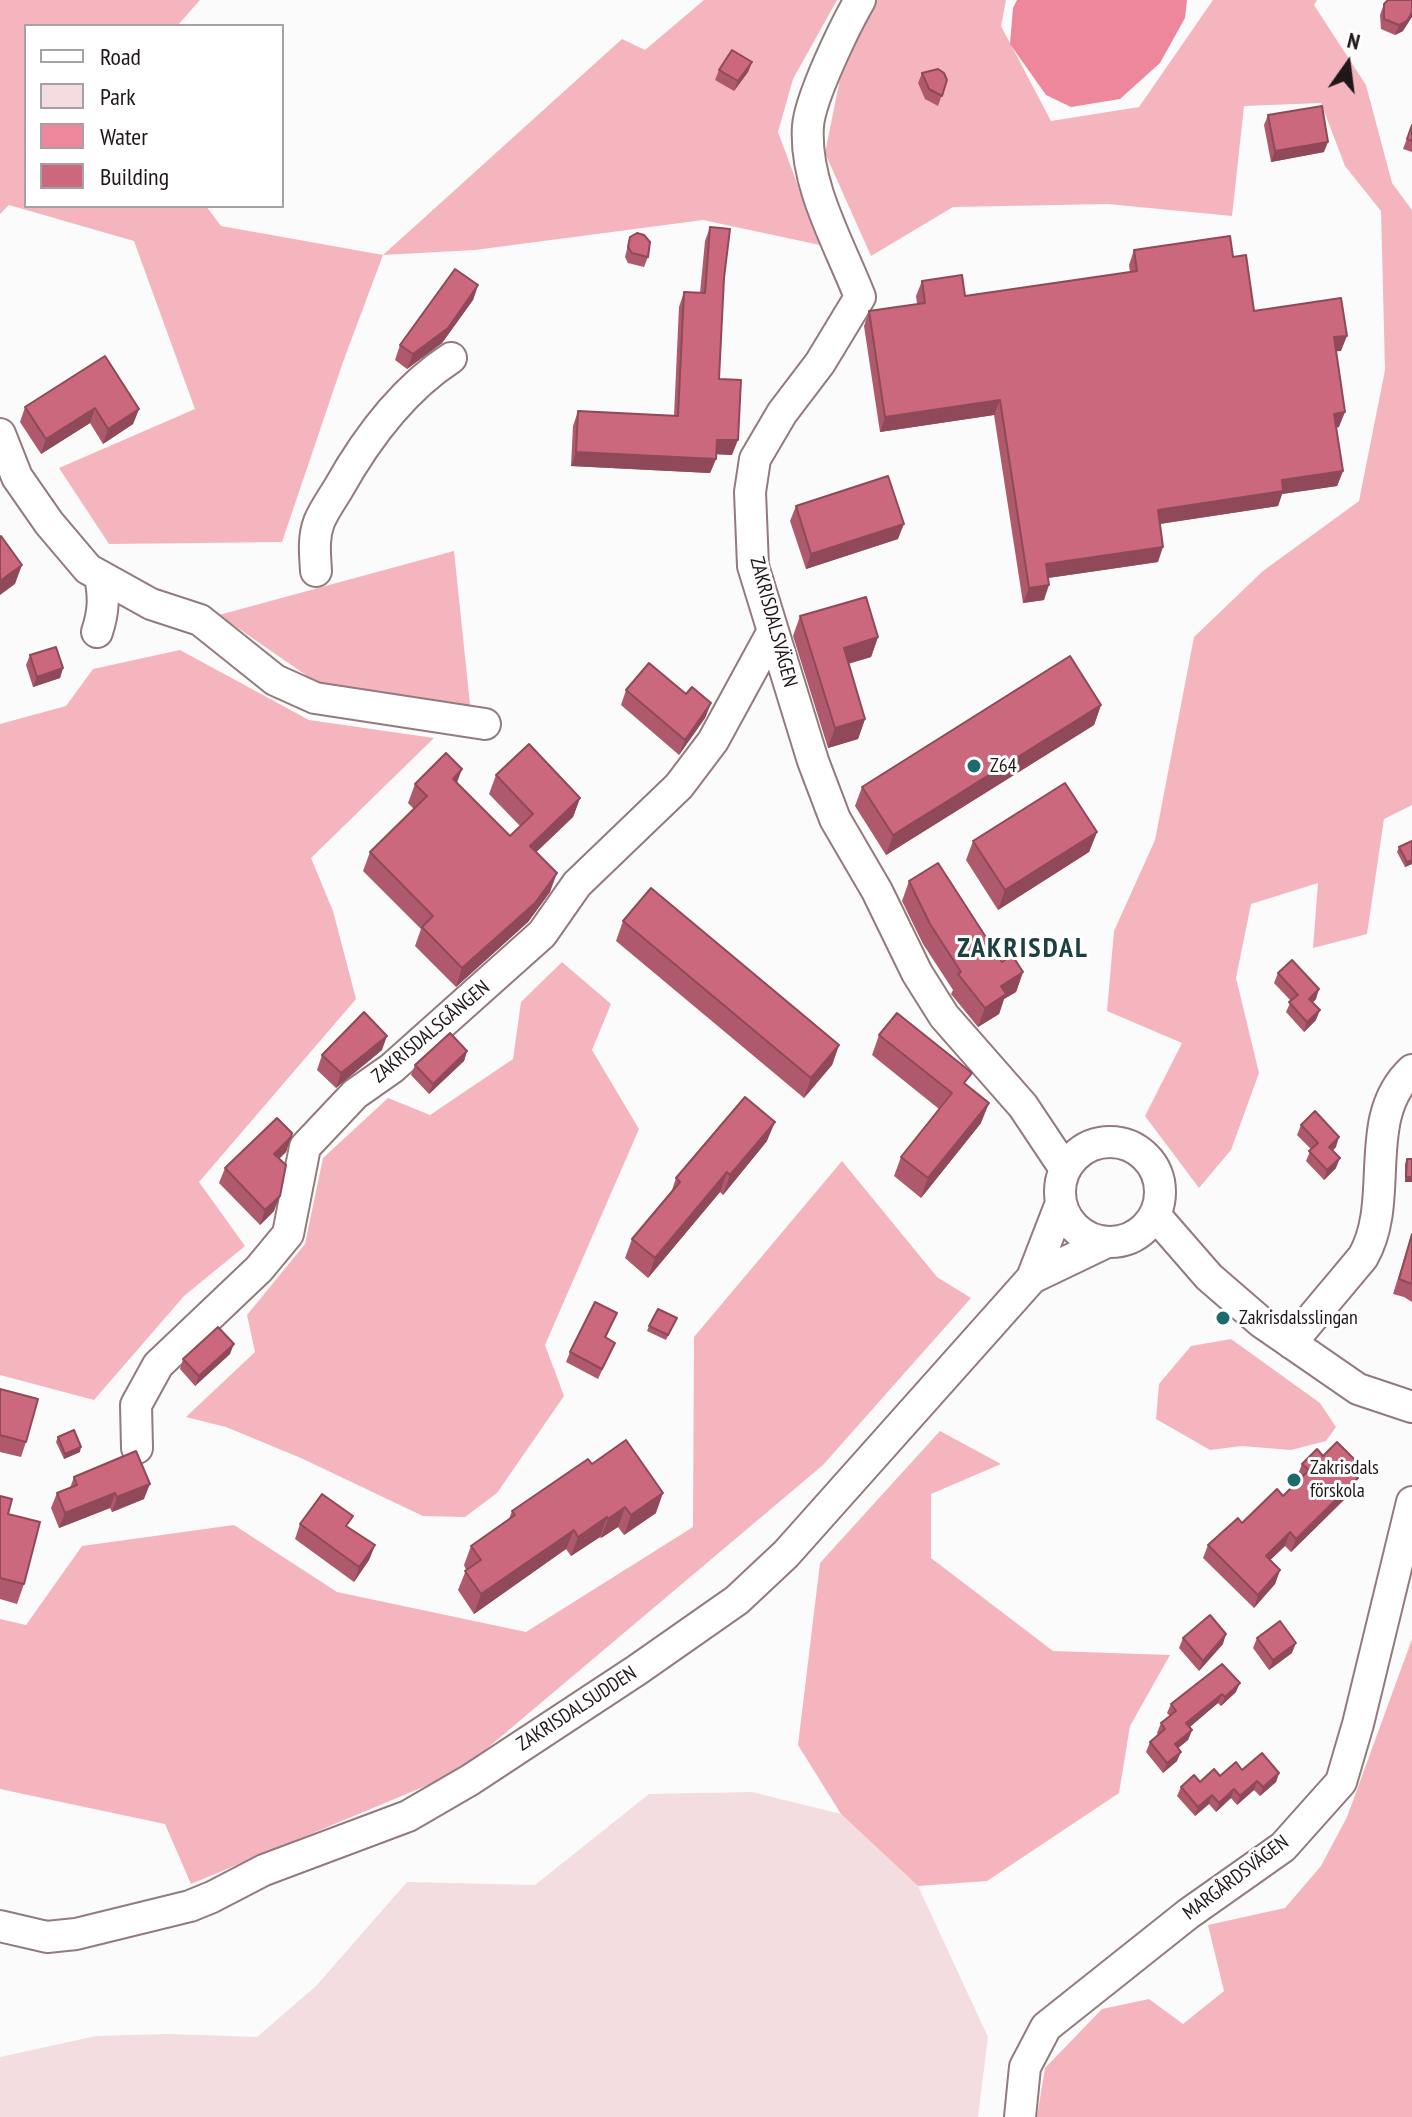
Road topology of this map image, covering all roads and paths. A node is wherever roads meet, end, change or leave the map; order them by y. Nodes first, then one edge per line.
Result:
1 (860, 0) edge
2 (451, 358) dead end
3 (0, 434) edge
4 (316, 571) dead end
5 (100, 576) junction
6 (773, 631) junction
7 (97, 632) dead end
8 (485, 724) dead end
9 (1412, 1070) edge
10 (1076, 1158) junction
11 (1061, 1203) junction
12 (1155, 1215) junction
13 (1119, 1240) junction
14 (1209, 1277) junction
15 (1032, 1278) junction
16 (1291, 1343) junction
17 (1412, 1407) edge
18 (137, 1448) edge
19 (1412, 1502) edge
20 (0, 1926) edge
21 (1020, 2117) edge

1 - 6 street, ZAKRISDALSVÄGEN
2 - 4 street
3 - 5 street
5 - 7 street
5 - 8 street
6 - 10 street, ZAKRISDALSVÄGEN
6 - 18 street, ZAKRISDALSGÅNGEN
9 - 16 street
10 - 11 street
10 - 12 street
11 - 13 street
11 - 15 street, ZAKRISDALSUDDEN
12 - 13 street
12 - 14 street
13 - 14 street
13 - 15 street, ZAKRISDALSUDDEN
14 - 16 street
15 - 20 street, ZAKRISDALSUDDEN
16 - 17 street
19 - 21 street, MARGÅRDSVÄGEN

